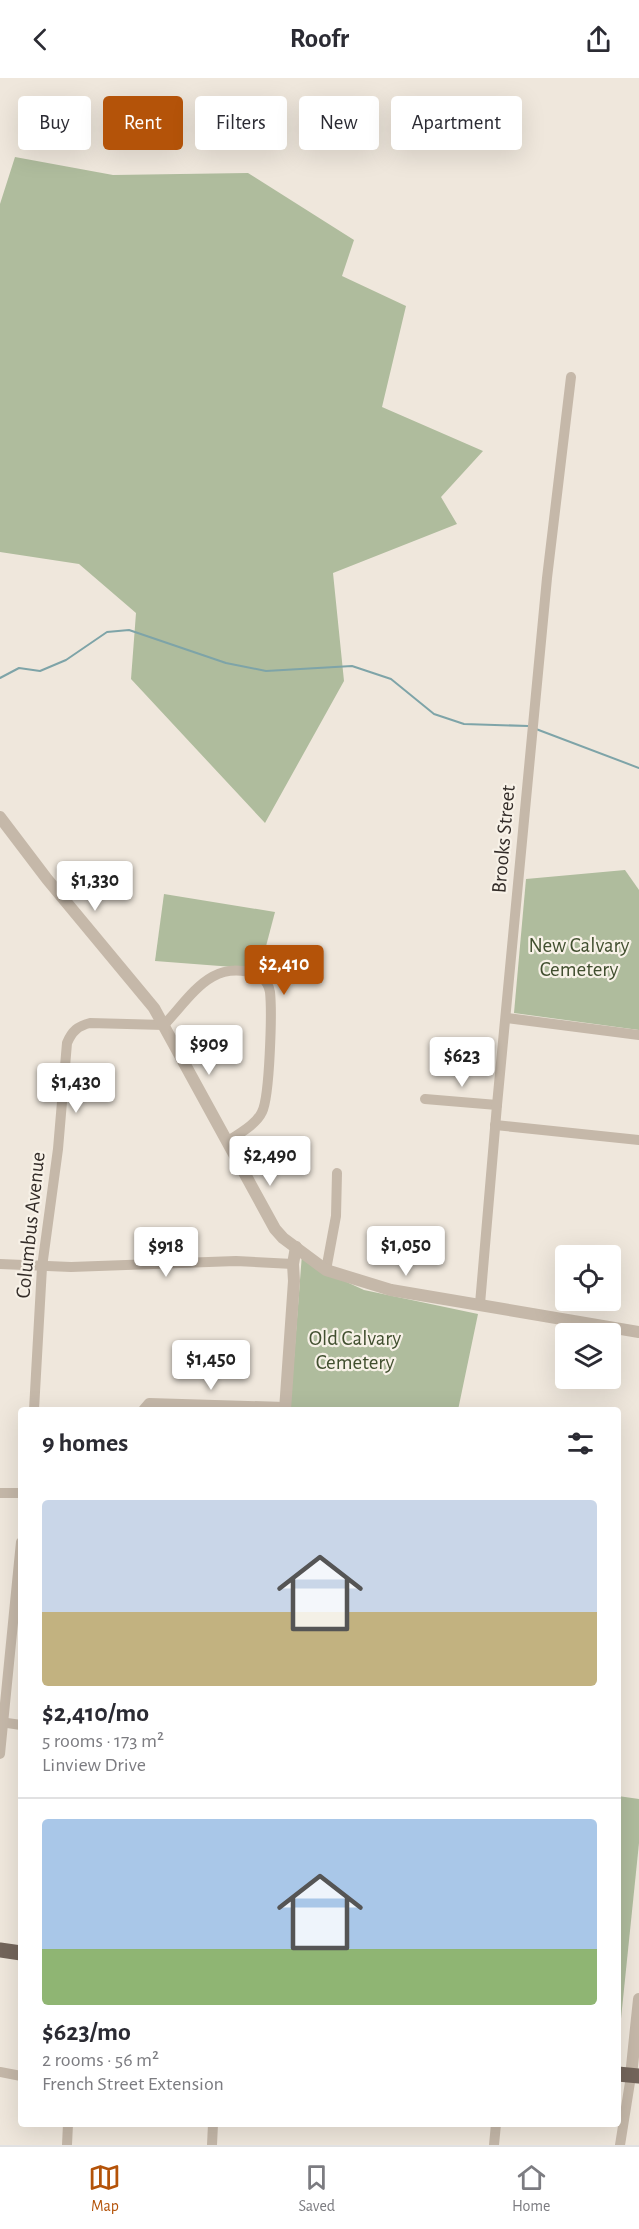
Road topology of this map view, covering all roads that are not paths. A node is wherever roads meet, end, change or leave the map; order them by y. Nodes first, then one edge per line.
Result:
1 (571, 377) dead end
2 (0, 817) edge
3 (507, 1018) junction
4 (164, 1025) junction
5 (639, 1035) edge
6 (425, 1099) dead end
7 (497, 1105) junction
8 (495, 1125) junction
9 (639, 1140) edge
10 (227, 1142) junction
11 (337, 1173) dead end
12 (296, 1247) junction
13 (0, 1264) edge
14 (293, 1264) junction
15 (42, 1267) junction
16 (326, 1270) junction
17 (480, 1304) junction
18 (639, 1332) edge
19 (34, 1407) edge
20 (285, 1407) edge
21 (0, 1493) edge
22 (18, 1493) edge
23 (18, 1570) edge
24 (2, 1722) edge
25 (18, 1725) edge
26 (0, 1754) edge
27 (0, 1950) edge
28 (18, 1953) edge
29 (639, 1999) edge
30 (0, 2072) edge
31 (18, 2075) edge
32 (629, 2075) edge
33 (68, 2127) edge
34 (213, 2127) edge
35 (496, 2127) edge
36 (67, 2145) edge
37 (212, 2145) edge
38 (494, 2145) edge
39 (620, 2145) edge

1 - 3 street, Brooks Street
2 - 4 street
3 - 5 street
3 - 7 street, Brooks Street
4 - 10 street
4 - 10 street
4 - 15 street, Columbus Avenue
6 - 7 street
7 - 8 street, Brooks Street
8 - 9 street
8 - 17 street, Brooks Street
10 - 12 street
11 - 16 street
12 - 14 street
12 - 16 street
13 - 15 street
14 - 15 street
14 - 20 street
15 - 19 street, Columbus Avenue
16 - 17 street
17 - 18 street
21 - 22 street
23 - 24 street
24 - 25 street
24 - 26 street
27 - 28 main road
29 - 32 street
30 - 31 street
32 - 39 street
33 - 36 street
34 - 37 street
35 - 38 street

